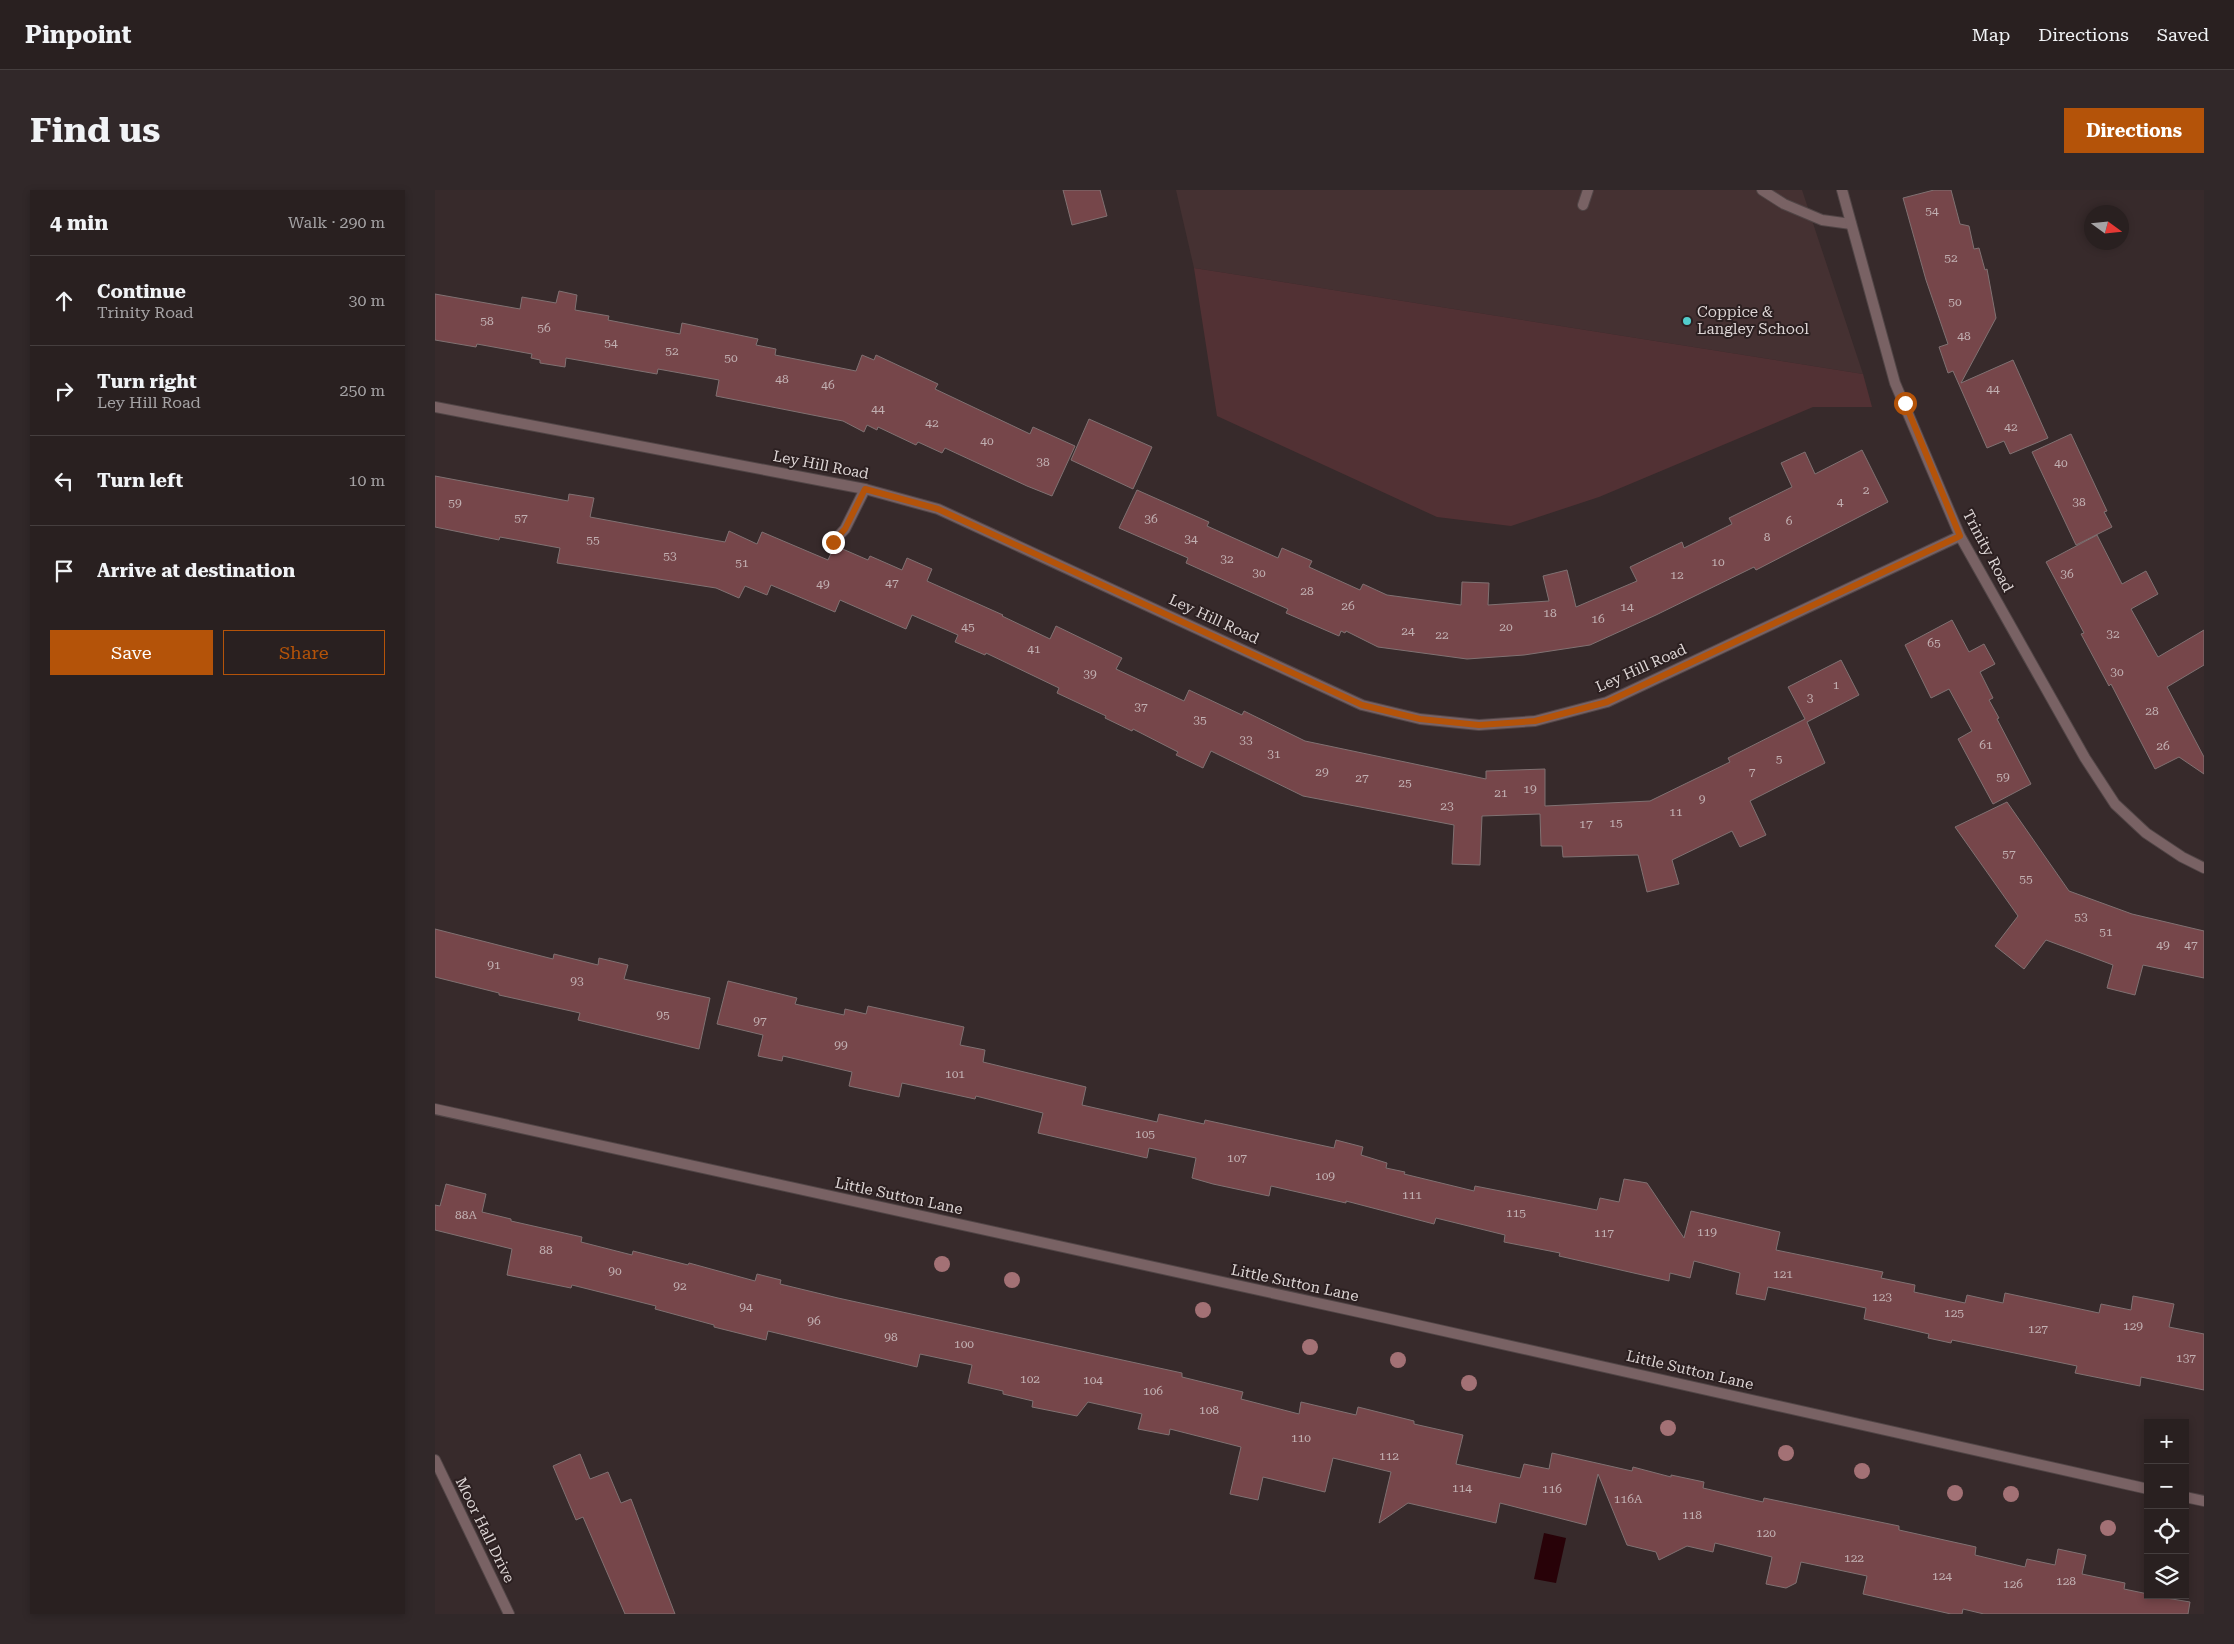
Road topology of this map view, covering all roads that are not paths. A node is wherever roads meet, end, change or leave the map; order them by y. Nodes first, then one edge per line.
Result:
1 (1588, 190) edge
2 (1762, 190) edge
3 (1842, 190) edge
4 (1583, 206) dead end
5 (1851, 224) junction
6 (435, 407) edge
7 (865, 489) junction
8 (1960, 536) junction
9 (833, 542) dead end
10 (2204, 868) edge
11 (435, 1109) edge
12 (435, 1460) edge
13 (2144, 1487) edge
14 (2189, 1498) edge
15 (2204, 1501) edge
16 (509, 1614) edge

1 - 4 street
2 - 5 street
3 - 5 street, Trinity Road
5 - 8 street, Trinity Road
6 - 7 street, Ley Hill Road
7 - 8 street, Ley Hill Road
7 - 9 street
8 - 10 street, Trinity Road
11 - 13 street, Little Sutton Lane
12 - 16 street, Moor Hall Drive
14 - 15 street

